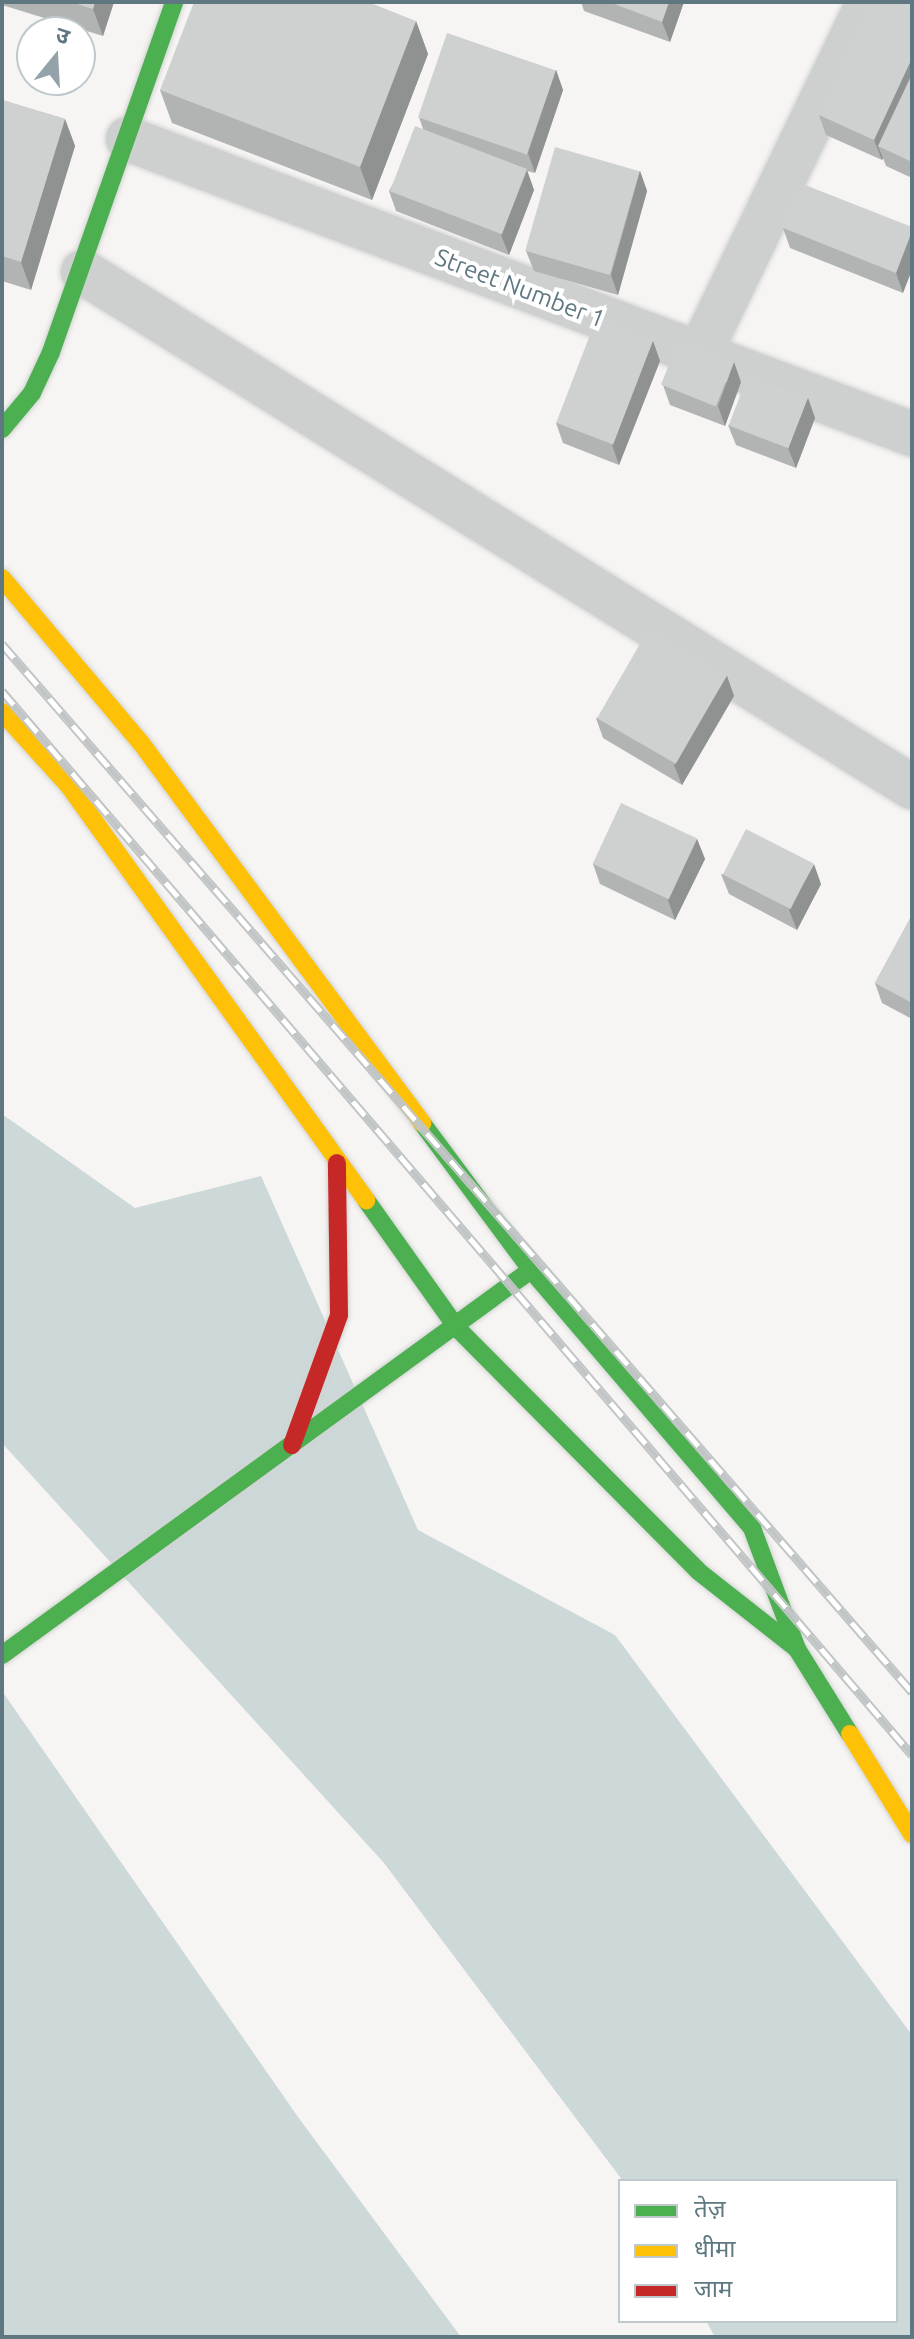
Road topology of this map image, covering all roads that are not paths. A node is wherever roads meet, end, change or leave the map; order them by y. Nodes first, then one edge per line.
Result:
1 (174, 2) edge
2 (869, 2) edge
3 (128, 139) junction
4 (83, 272) junction
5 (699, 355) junction
6 (2, 429) edge
7 (912, 434) edge
8 (2, 578) edge
9 (2, 712) edge
10 (912, 787) edge
11 (336, 1159) junction
12 (531, 1270) junction
13 (457, 1328) junction
14 (291, 1448) junction
15 (797, 1649) junction
16 (2, 1655) edge
17 (912, 1834) edge

1 - 3 main road
2 - 5 street
3 - 4 main road
3 - 5 street, Street Number 1
4 - 6 main road
4 - 10 street
5 - 7 street, Street Number 1
8 - 12 main road
9 - 11 main road
11 - 13 main road
11 - 14 main road
12 - 13 main road
12 - 15 main road
13 - 14 main road
13 - 15 main road
14 - 16 main road
15 - 17 main road

